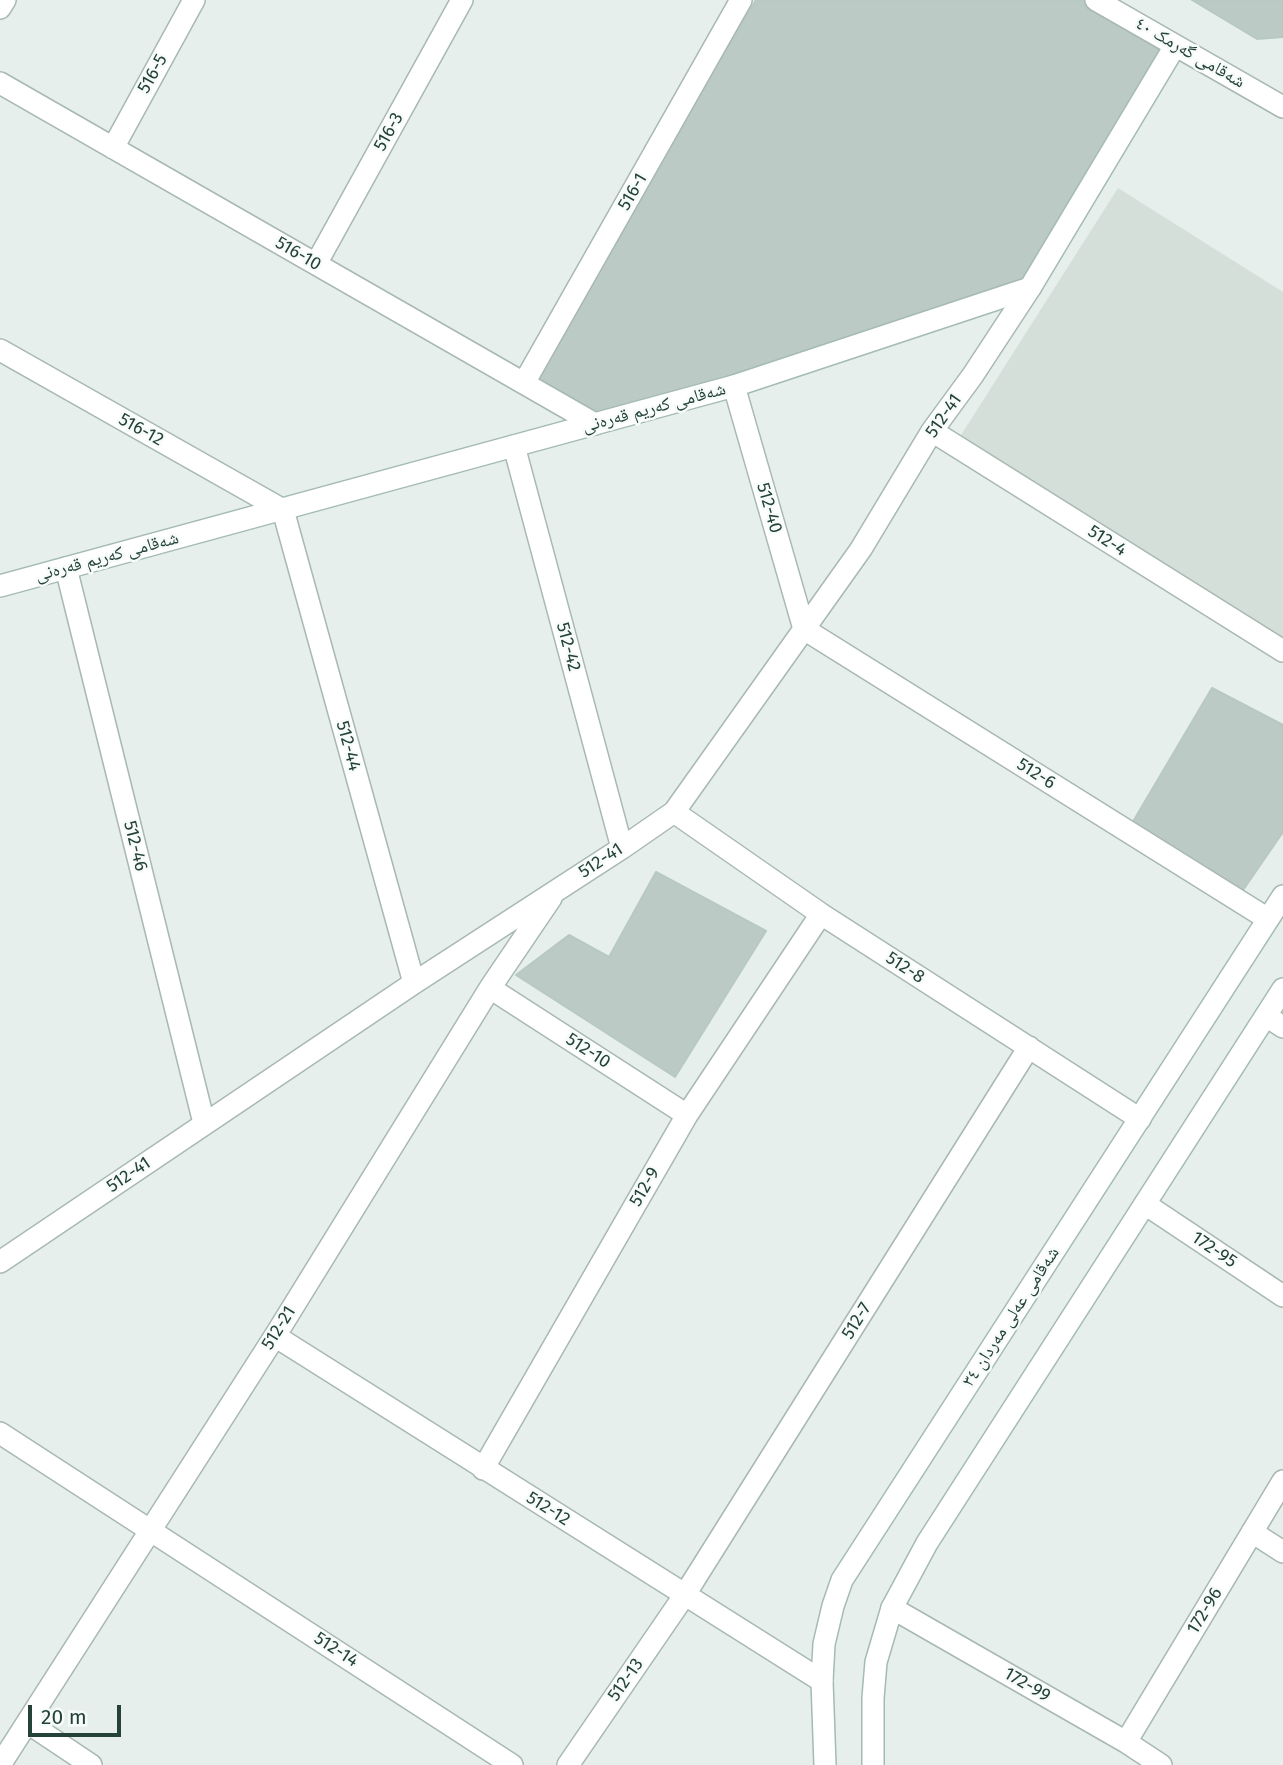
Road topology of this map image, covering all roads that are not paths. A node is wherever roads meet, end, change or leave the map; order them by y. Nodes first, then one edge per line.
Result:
1 (5, 0) edge
2 (194, 0) edge
3 (462, 0) edge
4 (741, 0) edge
5 (1096, 0) edge
6 (0, 8) edge
7 (1175, 46) junction
8 (0, 83) edge
9 (1283, 107) edge
10 (113, 148) junction
11 (316, 264) junction
12 (1030, 288) junction
13 (0, 350) edge
14 (524, 383) junction
15 (734, 386) junction
16 (595, 424) junction
17 (932, 432) junction
18 (513, 446) junction
19 (283, 510) junction
20 (66, 568) junction
21 (0, 586) edge
22 (804, 629) junction
23 (1283, 651) edge
24 (674, 812) junction
25 (622, 848) junction
26 (556, 890) junction
27 (1283, 896) edge
28 (821, 914) junction
29 (1269, 919) junction
30 (414, 983) junction
31 (490, 988) junction
32 (1283, 989) edge
33 (1274, 1022) edge
34 (1029, 1047) junction
35 (687, 1115) junction
36 (1140, 1119) junction
37 (204, 1123) junction
38 (1145, 1204) junction
39 (0, 1262) edge
40 (1283, 1296) edge
41 (275, 1336) junction
42 (0, 1433) edge
43 (484, 1469) junction
44 (1283, 1481) edge
45 (154, 1532) junction
46 (1252, 1532) junction
47 (1283, 1552) edge
48 (684, 1596) junction
49 (892, 1608) junction
50 (822, 1681) junction
51 (27, 1723) junction
52 (1126, 1742) junction
53 (1153, 1763) edge
54 (0, 1765) edge
55 (91, 1765) edge
56 (512, 1765) edge
57 (568, 1765) edge
58 (825, 1765) edge
59 (873, 1765) edge

1 - 6 street
2 - 10 street, 516-5
3 - 11 street, 516-3
4 - 14 street, 516-1
5 - 7 street, شەقامی گەرمک ٤٠
7 - 9 street, شەقامی گەرمک ٤٠
7 - 12 street
8 - 10 street, 516-10
10 - 11 street, 516-10
11 - 14 street, 516-10
12 - 15 street, شەقامی کەریم قەرەنی
12 - 17 street, 512-41
13 - 19 street, 516-12
14 - 16 street, 516-10
15 - 16 street, شەقامی کەریم قەرەنی
15 - 22 street, 512-40
16 - 18 street, شەقامی کەریم قەرەنی
17 - 22 street, 512-41
17 - 23 street, 512-4
18 - 19 street, شەقامی کەریم قەرەنی
18 - 25 street, 512-42
19 - 20 street, شەقامی کەریم قەرەنی
19 - 30 street, 512-44
20 - 21 street, شەقامی کەریم قەرەنی
20 - 37 street, 512-46
22 - 24 street, 512-41
22 - 29 street, 512-6
24 - 25 street, 512-41
24 - 28 street, 512-8
25 - 26 street, 512-41
26 - 30 street, 512-41
26 - 31 street, 512-21
27 - 29 street, شەقامی عەلی مەردان ٣٤
28 - 34 street, 512-8
28 - 35 street, 512-9
29 - 36 street, شەقامی عەلی مەردان ٣٤
30 - 37 street, 512-41
31 - 35 street, 512-10
31 - 41 street, 512-21
32 - 33 street
33 - 38 street
34 - 36 street, 512-8
34 - 48 street, 512-7
35 - 43 street, 512-9
36 - 50 street, شەقامی عەلی مەردان ٣٤
37 - 39 street, 512-41
38 - 40 street, 172-95
38 - 49 street
41 - 43 street, 512-12
41 - 45 street, 512-21
42 - 45 street, 512-14
43 - 48 street, 512-12
44 - 46 street, 172-96
45 - 51 street, 512-21
45 - 56 street, 512-14
46 - 47 street
46 - 52 street, 172-96
48 - 50 street, 512-12
48 - 57 street, 512-13
49 - 52 street, 172-99
49 - 59 street
50 - 58 street, شەقامی عەلی مەردان ٣٤
51 - 54 street, 512-21
51 - 55 street
52 - 53 street, 172-99

